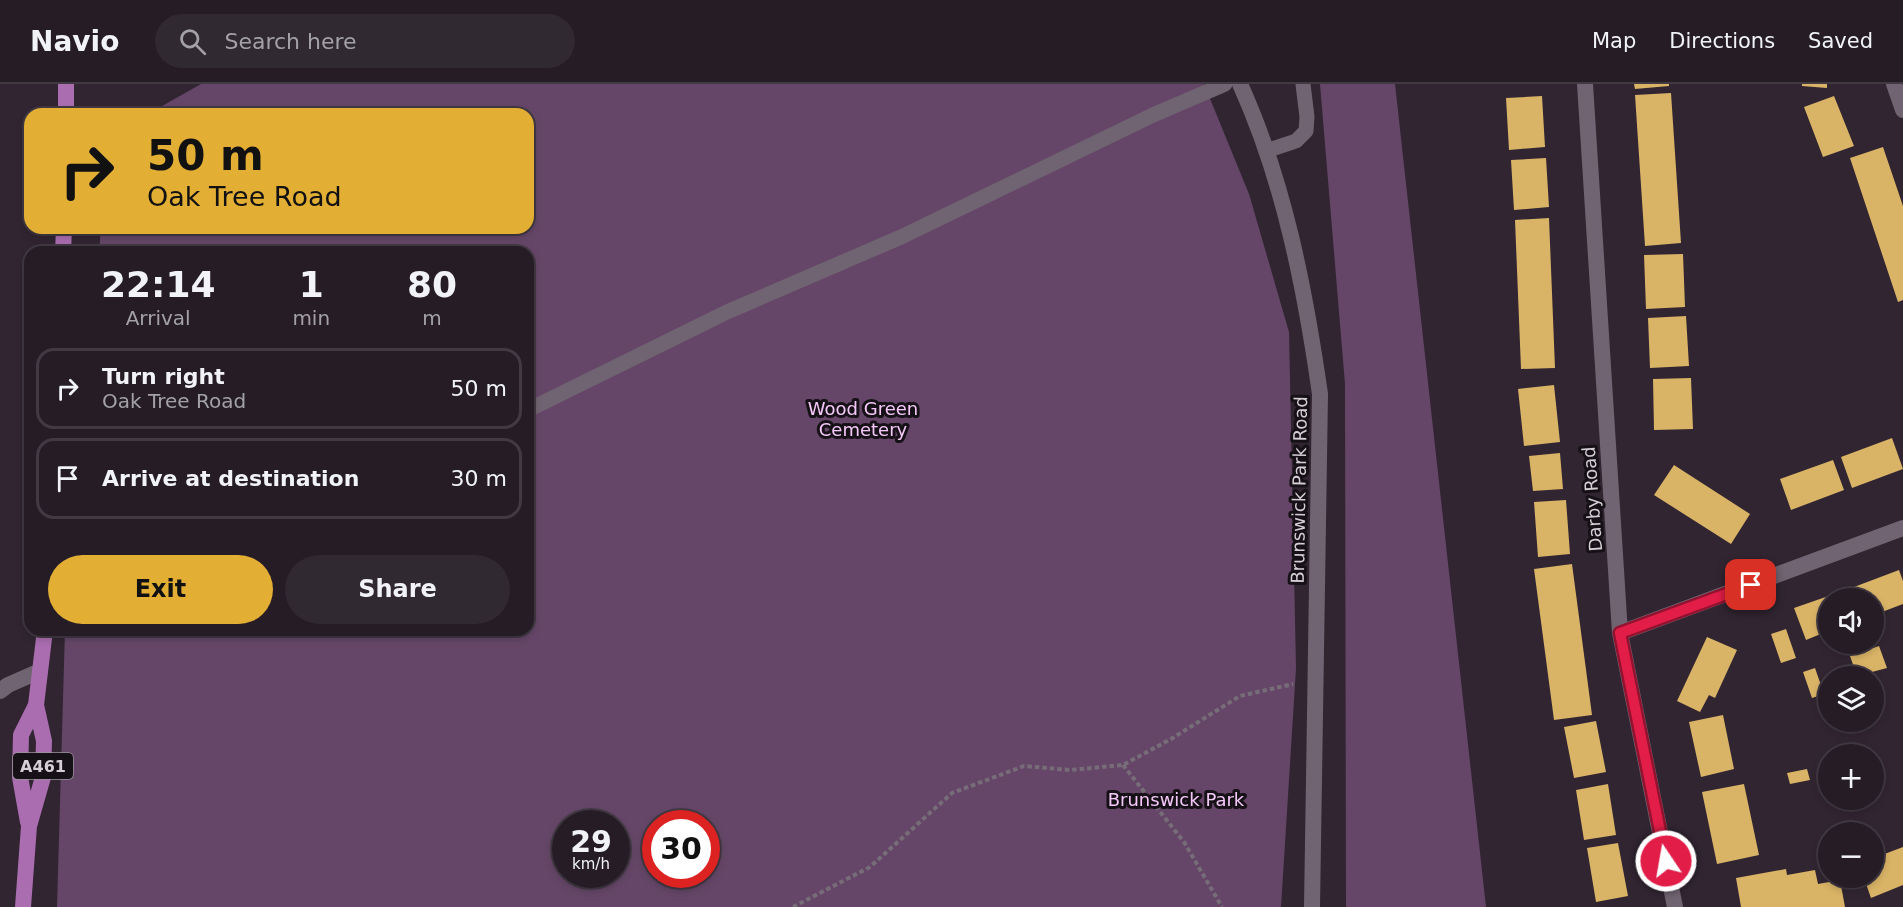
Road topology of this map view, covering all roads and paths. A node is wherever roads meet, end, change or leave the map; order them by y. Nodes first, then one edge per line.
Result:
1 (66, 84) edge
2 (1225, 84) edge
3 (1240, 84) edge
4 (1303, 84) edge
5 (1584, 84) edge
6 (1894, 84) edge
7 (66, 108) edge
8 (1903, 110) edge
9 (1266, 151) junction
10 (534, 407) edge
11 (1903, 528) edge
12 (1620, 633) junction
13 (44, 636) edge
14 (40, 671) junction
15 (1315, 679) junction
16 (0, 691) edge
17 (36, 705) junction
18 (1123, 765) junction
19 (28, 826) junction
20 (22, 907) edge
21 (794, 907) edge
22 (1222, 907) edge
23 (1312, 907) edge
24 (1675, 907) edge

1 - 7 highway
2 - 10 lane
3 - 9 street, Brunswick Park Road
4 - 9 lane
5 - 12 street, Darby Road
6 - 8 street
9 - 15 street, Brunswick Park Road
11 - 12 street
12 - 24 street, Darby Road
13 - 14 highway, A461
14 - 16 street
14 - 17 highway, A461
15 - 18 path
15 - 23 street, Brunswick Park Road
17 - 19 highway, A461
17 - 19 highway, A461
18 - 21 path
18 - 22 path
19 - 20 highway, A461

